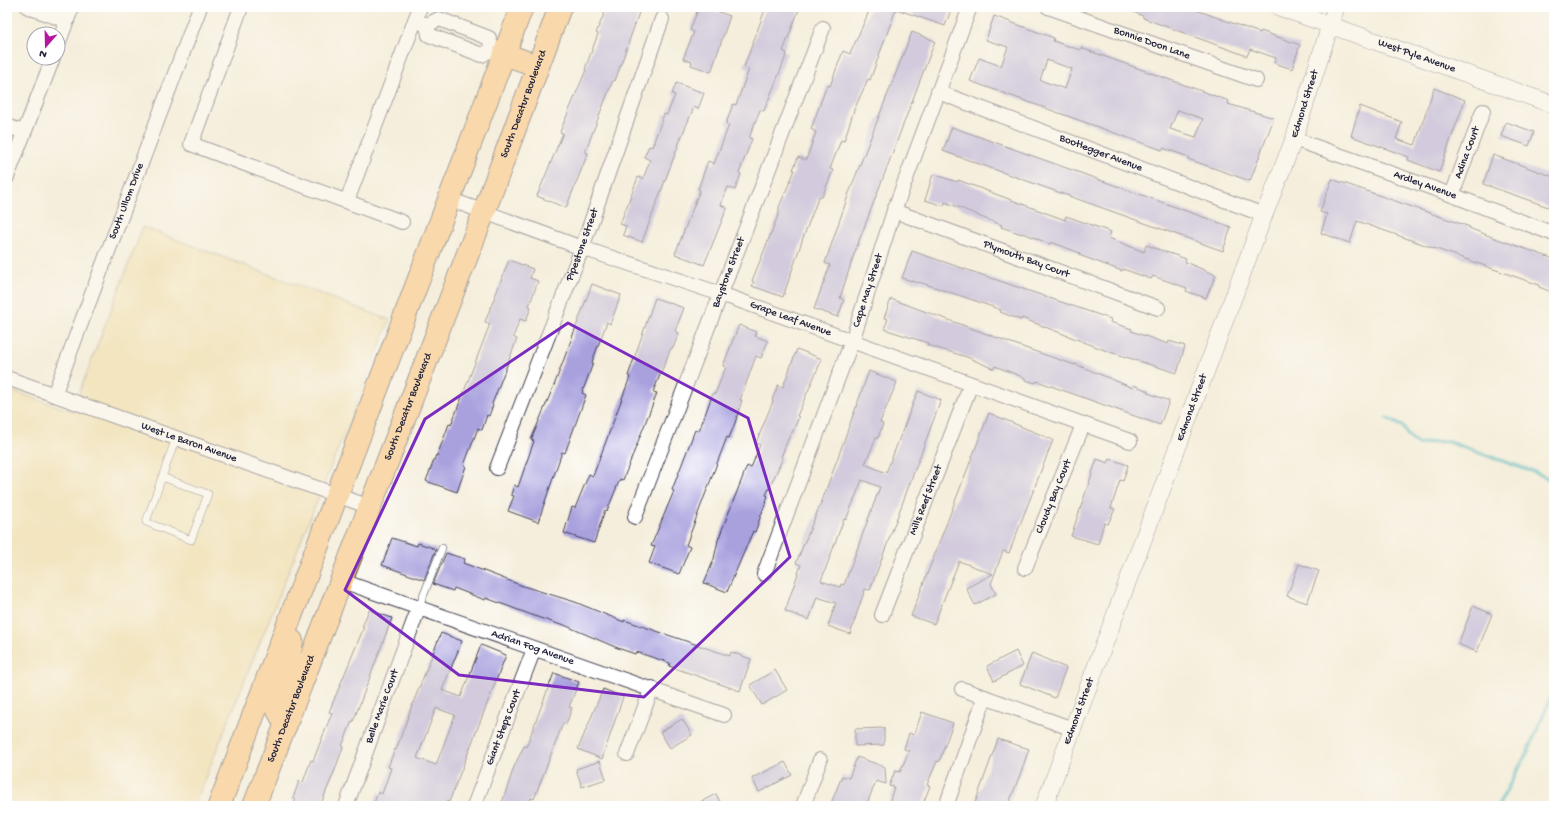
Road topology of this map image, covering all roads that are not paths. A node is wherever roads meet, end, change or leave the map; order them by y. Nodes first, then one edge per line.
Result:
1 (28, 7) edge
2 (72, 7) edge
3 (200, 7) edge
4 (241, 7) edge
5 (420, 7) edge
6 (522, 7) edge
7 (560, 7) edge
8 (970, 7) edge
9 (1048, 7) edge
10 (1279, 7) edge
11 (1336, 7) edge
12 (662, 19) dead end
13 (67, 21) junction
14 (421, 23) junction
15 (65, 26) edge
16 (1330, 26) junction
17 (823, 28) dead end
18 (498, 52) junction
19 (50, 66) edge
20 (538, 66) junction
21 (1256, 80) dead end
22 (938, 92) junction
23 (1554, 105) edge
24 (1483, 111) dead end
25 (7, 126) edge
26 (24, 132) junction
27 (1294, 139) junction
28 (7, 177) edge
29 (1452, 195) junction
30 (449, 199) junction
31 (347, 201) junction
32 (894, 211) junction
33 (484, 212) junction
34 (1264, 215) junction
35 (402, 222) dead end
36 (1554, 234) edge
37 (582, 248) junction
38 (721, 294) junction
39 (1158, 308) dead end
40 (852, 341) junction
41 (7, 378) edge
42 (971, 384) junction
43 (54, 395) junction
44 (1083, 425) junction
45 (176, 438) junction
46 (1130, 441) dead end
47 (497, 468) dead end
48 (162, 477) junction
49 (337, 495) junction
50 (370, 507) junction
51 (636, 517) dead end
52 (442, 548) dead end
53 (1025, 568) dead end
54 (764, 574) dead end
55 (342, 581) junction
56 (298, 599) junction
57 (419, 607) junction
58 (882, 615) dead end
59 (534, 649) junction
60 (652, 688) junction
61 (962, 689) dead end
62 (985, 697) junction
63 (724, 715) dead end
64 (286, 725) junction
65 (1073, 729) junction
66 (627, 754) dead end
67 (820, 760) dead end
68 (219, 806) edge
69 (254, 806) edge
70 (346, 806) edge
71 (474, 806) edge
72 (803, 806) edge
73 (946, 806) edge
74 (1044, 806) edge

1 - 13 street
2 - 13 street
3 - 43 street, South Ullom Drive
4 - 31 street
5 - 14 street
6 - 18 main road
7 - 20 main road, South Decatur Boulevard
8 - 22 street, Cape May Street
9 - 21 street, Bonnie Doon Lane
10 - 16 street, West Pyle Avenue
11 - 16 street, Edmond Street
12 - 37 street, Pipestone Street
13 - 15 street
14 - 18 street
14 - 31 street
16 - 23 street, West Pyle Avenue
16 - 27 street, Edmond Street
17 - 38 street, Baystone Street
18 - 20 main road
18 - 30 main road
19 - 26 street
20 - 33 main road, South Decatur Boulevard
22 - 32 street, Cape May Street
22 - 34 street, Bootlegger Avenue
24 - 29 street, Adina Court
25 - 26 street
26 - 28 street
27 - 29 street, Ardley Avenue
27 - 34 street, Edmond Street
29 - 36 street, Ardley Avenue
30 - 33 street, Grape Leaf Avenue
30 - 49 main road
31 - 35 street
32 - 39 street, Plymouth Bay Court
32 - 40 street, Cape May Street
33 - 37 street, Grape Leaf Avenue
33 - 50 main road, South Decatur Boulevard
34 - 65 street, Edmond Street
37 - 38 street, Grape Leaf Avenue
37 - 47 street, Pipestone Street
38 - 40 street, Grape Leaf Avenue
38 - 51 street, Baystone Street
40 - 42 street, Grape Leaf Avenue
40 - 54 street, Cape May Street
41 - 43 street, West Le Baron Avenue
42 - 44 street, Grape Leaf Avenue
42 - 58 street, Mills Reef Street
43 - 45 street, West Le Baron Avenue
44 - 46 street, Grape Leaf Avenue
44 - 53 street, Cloudy Bay Court
45 - 48 lane
45 - 49 street, West Le Baron Avenue
48 - 48 lane
49 - 50 street, West Le Baron Avenue
49 - 56 main road
50 - 55 main road, South Decatur Boulevard
52 - 57 lane
55 - 57 street, Adrian Fog Avenue
55 - 64 main road, South Decatur Boulevard
56 - 64 main road
56 - 68 main road
57 - 59 street, Adrian Fog Avenue
57 - 70 street, Belle Marie Court
59 - 60 street, Adrian Fog Avenue
59 - 71 street, Giant Steps Court
60 - 63 street, Adrian Fog Avenue
60 - 66 street
61 - 62 street
62 - 65 street
62 - 73 street
64 - 69 main road, South Decatur Boulevard
65 - 74 street, Edmond Street
67 - 72 street

